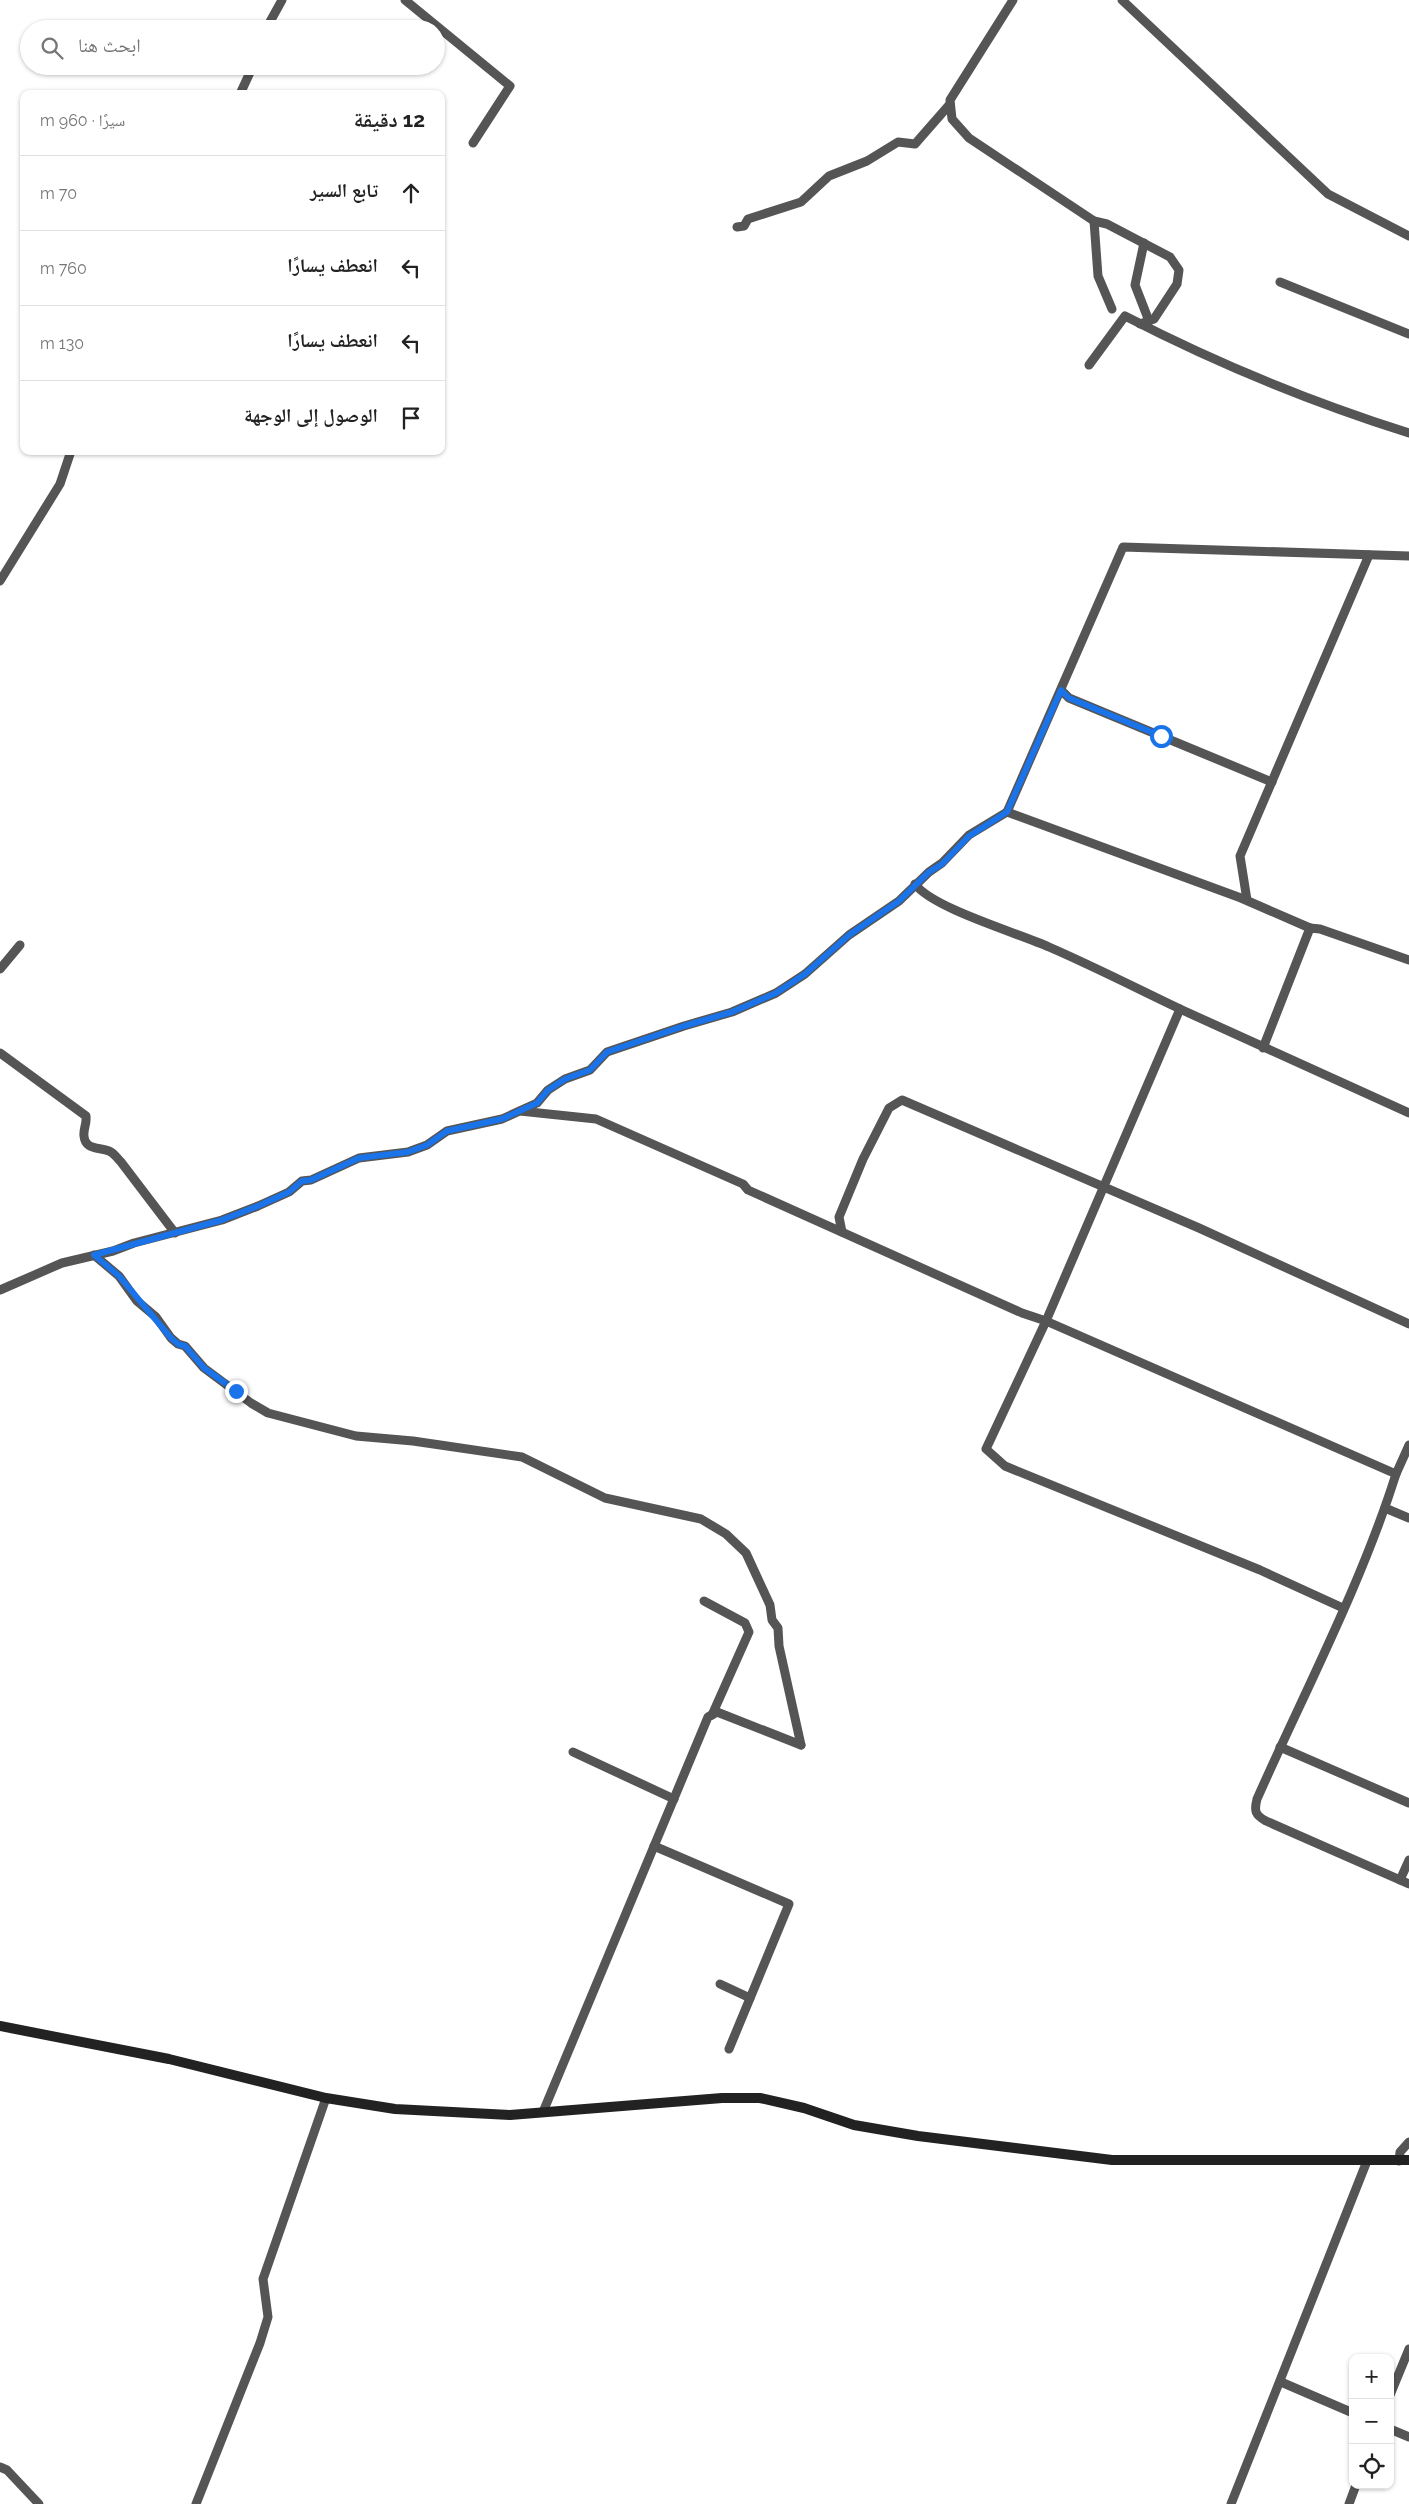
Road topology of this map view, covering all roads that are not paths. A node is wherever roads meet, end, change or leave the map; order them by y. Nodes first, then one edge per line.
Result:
1 (282, 0) edge
2 (405, 0) edge
3 (1013, 0) edge
4 (1122, 0) edge
5 (271, 20) edge
6 (429, 20) edge
7 (445, 33) edge
8 (249, 75) edge
9 (242, 90) edge
10 (950, 104) junction
11 (474, 143) dead end
12 (1094, 221) junction
13 (737, 227) dead end
14 (1409, 236) edge
15 (1144, 243) junction
16 (1280, 282) dead end
17 (1112, 309) dead end
18 (1144, 322) junction
19 (1409, 334) edge
20 (1089, 365) dead end
21 (1409, 432) edge
22 (70, 455) edge
23 (1369, 555) junction
24 (1409, 556) edge
25 (0, 580) edge
26 (1061, 690) junction
27 (1272, 782) junction
28 (1007, 812) junction
29 (915, 884) junction
30 (1247, 900) junction
31 (1310, 928) junction
32 (20, 945) dead end
33 (1409, 960) edge
34 (0, 969) edge
35 (1180, 1009) junction
36 (1263, 1048) junction
37 (0, 1053) edge
38 (520, 1111) junction
39 (1409, 1113) edge
40 (1105, 1187) junction
41 (842, 1232) junction
42 (175, 1233) junction
43 (94, 1255) junction
44 (0, 1290) edge
45 (1046, 1321) junction
46 (1409, 1324) edge
47 (1409, 1444) edge
48 (1396, 1474) junction
49 (1385, 1508) junction
50 (1409, 1518) edge
51 (704, 1601) dead end
52 (1343, 1608) junction
53 (712, 1715) junction
54 (1280, 1747) junction
55 (574, 1752) dead end
56 (674, 1799) junction
57 (1409, 1804) edge
58 (654, 1846) junction
59 (1409, 1860) edge
60 (1405, 1882) edge
61 (720, 1984) dead end
62 (750, 1998) junction
63 (0, 2026) edge
64 (729, 2049) dead end
65 (326, 2098) junction
66 (543, 2112) junction
67 (1409, 2142) edge
68 (1367, 2161) junction
69 (1404, 2161) edge
70 (1409, 2349) edge
71 (1281, 2382) junction
72 (1394, 2385) edge
73 (1349, 2411) edge
74 (1394, 2431) edge
75 (1409, 2437) edge
76 (0, 2466) edge
77 (1355, 2489) edge
78 (39, 2504) edge
79 (196, 2504) edge
80 (1231, 2504) edge
81 (1349, 2504) edge

1 - 5 street
2 - 6 street
3 - 10 street
4 - 14 street
7 - 11 street
8 - 9 street
10 - 12 street
10 - 13 street
12 - 15 street
12 - 17 street
15 - 18 street
15 - 18 street
16 - 19 street
18 - 20 street
18 - 21 street
22 - 25 street
23 - 24 street
23 - 26 street
23 - 27 street
26 - 27 street
26 - 28 street
27 - 30 street
28 - 29 street
28 - 30 street
29 - 35 street
29 - 38 street
30 - 31 street
31 - 33 street
31 - 36 street
32 - 34 street
35 - 36 street
35 - 40 street
36 - 39 street
37 - 42 street
38 - 41 street
38 - 42 street
40 - 41 street
40 - 45 street
40 - 46 street
41 - 45 street
42 - 43 street
43 - 44 street
43 - 53 street
45 - 48 street
45 - 52 street
47 - 48 street
48 - 49 street
49 - 50 street
49 - 52 street
51 - 53 street
52 - 54 street
53 - 56 street
54 - 57 street
54 - 60 street
55 - 56 street
56 - 58 street
58 - 62 street
58 - 66 street
59 - 60 street
61 - 62 street
62 - 64 street
63 - 65 street
65 - 66 street
65 - 79 street
66 - 68 street
67 - 69 street
68 - 69 street
68 - 71 street
70 - 72 street
71 - 73 street
71 - 80 street
74 - 75 street
76 - 78 street
77 - 81 street

